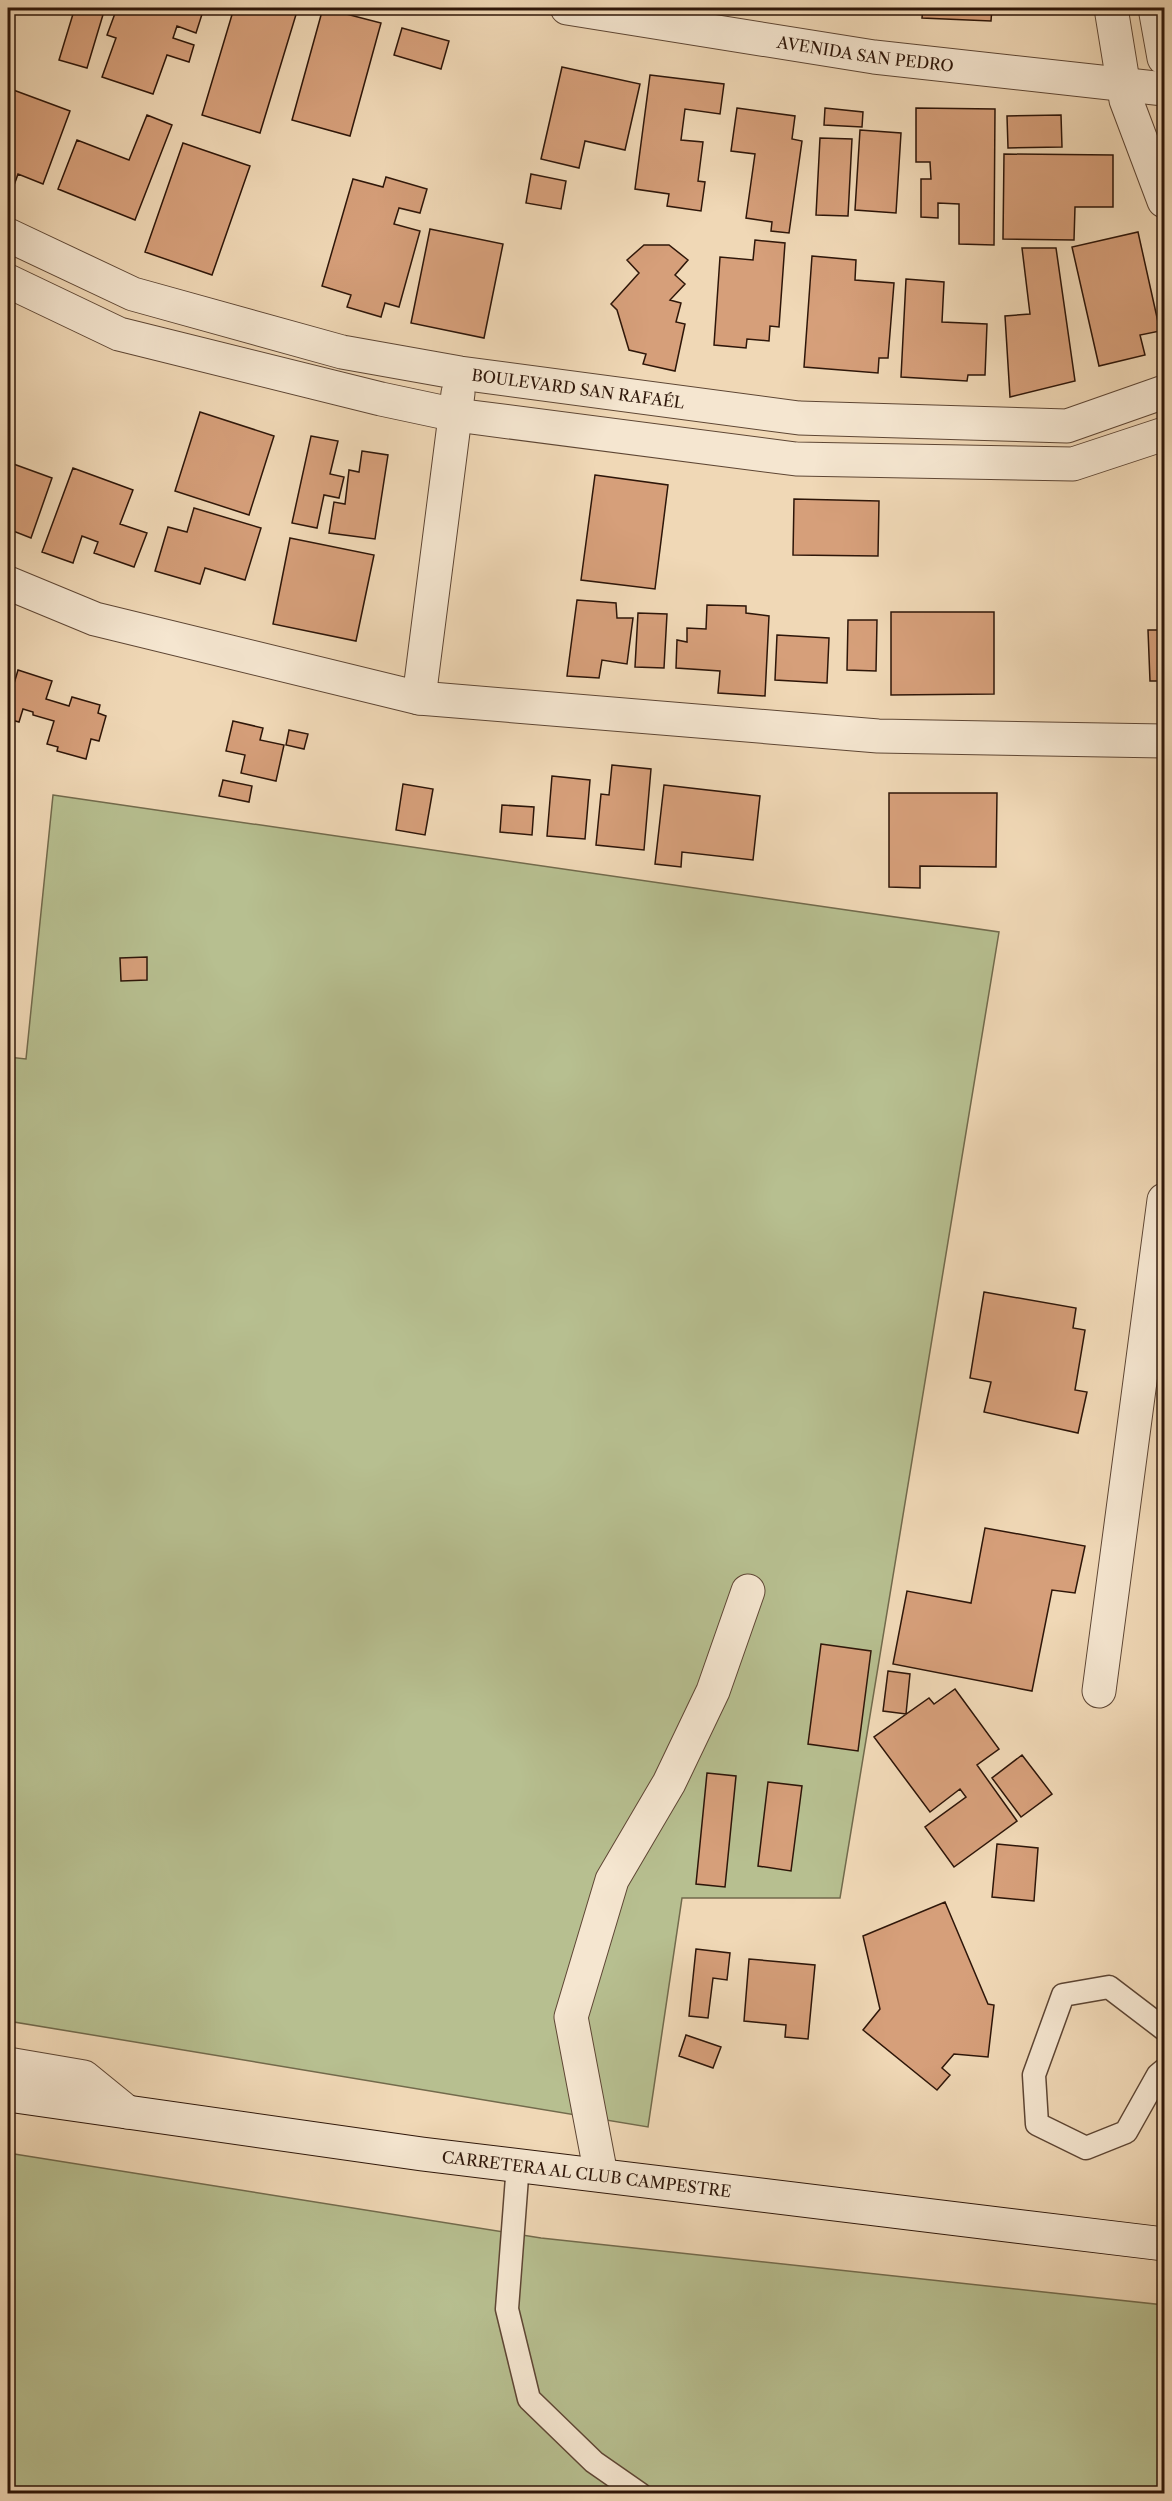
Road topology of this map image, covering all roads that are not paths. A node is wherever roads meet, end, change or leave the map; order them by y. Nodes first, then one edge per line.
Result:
1 (567, 8) edge
2 (1111, 8) edge
3 (1155, 8) edge
4 (1164, 58) edge
5 (1122, 84) junction
6 (1164, 89) edge
7 (1164, 201) edge
8 (8, 235) edge
9 (8, 281) edge
10 (460, 373) junction
11 (1164, 392) edge
12 (456, 415) junction
13 (1164, 434) edge
14 (8, 583) edge
15 (419, 698) junction
16 (1164, 741) edge
17 (1164, 1200) edge
18 (748, 1591) dead end
19 (1099, 1691) dead end
20 (1164, 2029) edge
21 (8, 2064) edge
22 (1164, 2070) edge
23 (8, 2095) edge
24 (127, 2112) junction
25 (518, 2164) junction
26 (601, 2175) junction
27 (1164, 2244) edge
28 (640, 2493) edge

1 - 5 street, AVENIDA SAN PEDRO
2 - 5 street
3 - 4 street
5 - 6 street, AVENIDA SAN PEDRO
5 - 7 street
8 - 10 street, BOULEVARD SAN RAFAÉL
9 - 12 street
10 - 11 street, BOULEVARD SAN RAFAÉL
10 - 12 street
12 - 13 street
12 - 15 street
14 - 15 street
15 - 16 street
17 - 19 street
18 - 26 street
20 - 22 lane
21 - 24 street
23 - 24 street, CARRETERA AL CLUB CAMPESTRE
24 - 25 street, CARRETERA AL CLUB CAMPESTRE
25 - 26 street, CARRETERA AL CLUB CAMPESTRE
25 - 28 lane
26 - 27 street, CARRETERA AL CLUB CAMPESTRE

